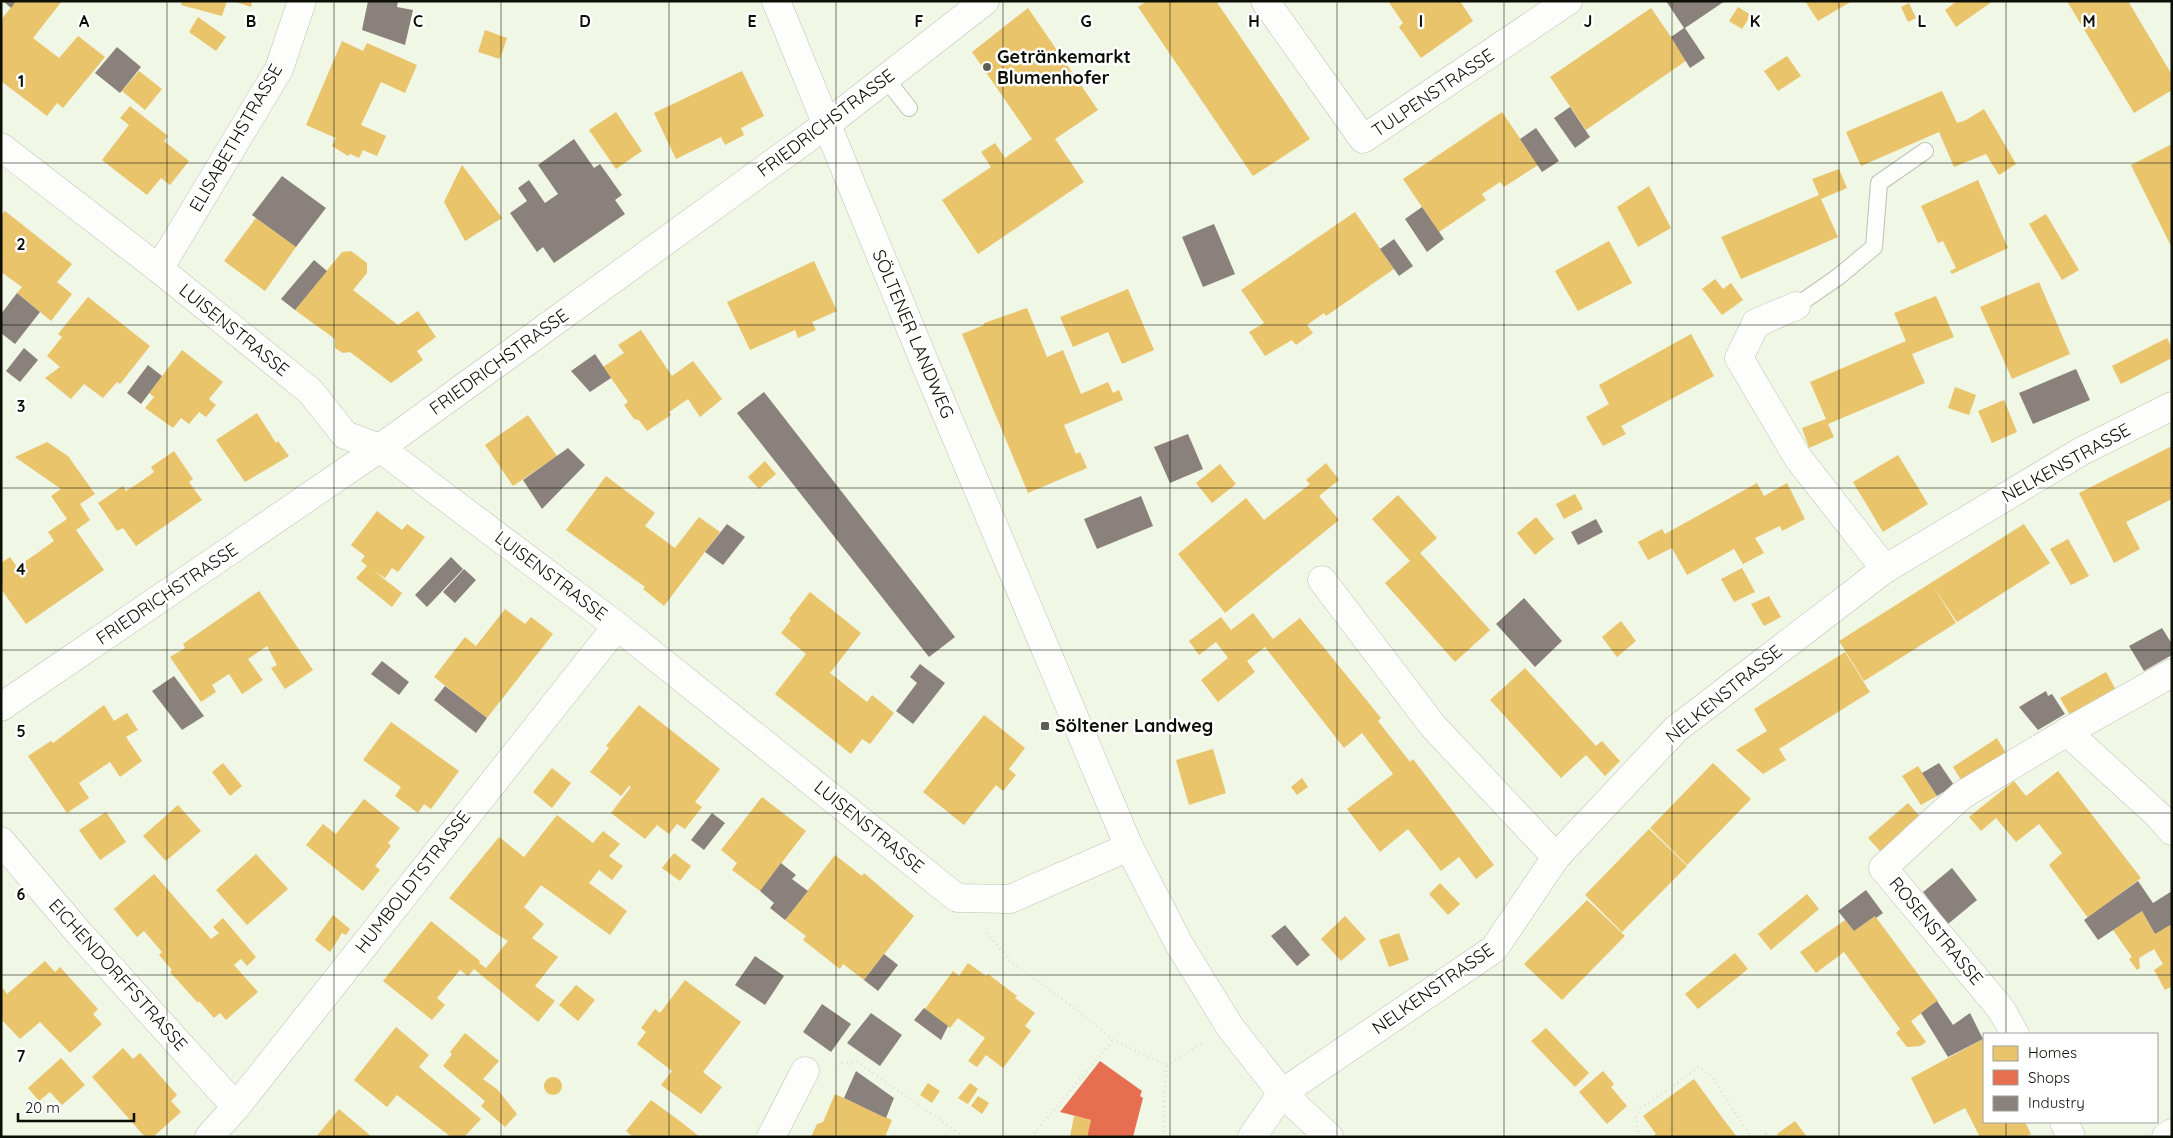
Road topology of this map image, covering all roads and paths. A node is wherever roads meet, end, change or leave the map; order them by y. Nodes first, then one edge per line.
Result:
1 (302, 1) edge
2 (776, 1) edge
3 (985, 1) edge
4 (1265, 1) edge
5 (1568, 1) edge
6 (885, 78) junction
7 (909, 108) dead end
8 (827, 124) junction
9 (1, 147) edge
10 (1925, 151) dead end
11 (159, 269) junction
12 (1796, 306) joint
13 (2172, 406) edge
14 (380, 448) junction
15 (1885, 569) junction
16 (1322, 580) dead end
17 (617, 626) junction
18 (2172, 673) edge
19 (1, 707) edge
20 (2066, 732) junction
21 (2172, 831) edge
22 (1, 841) edge
23 (1129, 847) junction
24 (1556, 857) junction
25 (956, 898) junction
26 (1230, 1027) junction
27 (2015, 1033) edge
28 (1114, 1040) junction
29 (1166, 1065) junction
30 (805, 1071) joint
31 (1282, 1093) junction
32 (236, 1107) junction
33 (2064, 1123) edge
34 (2172, 1133) edge
35 (208, 1137) edge
36 (771, 1137) edge
37 (964, 1137) edge
38 (1031, 1137) edge
39 (1163, 1137) edge
40 (1252, 1137) edge
41 (1329, 1137) edge
42 (1638, 1137) edge
43 (1751, 1137) edge
44 (1761, 1137) edge
45 (1768, 1137) edge
46 (2071, 1137) edge
47 (2166, 1137) edge

1 - 11 street, ELISABETHSTRASSE
2 - 8 street, SÖLTENER LANDWEG
3 - 6 street, FRIEDRICHSTRASSE
4 - 5 street, TULPENSTRASSE
6 - 7 lane
6 - 8 street, FRIEDRICHSTRASSE
8 - 14 street, FRIEDRICHSTRASSE
8 - 23 street, SÖLTENER LANDWEG
9 - 11 street, LUISENSTRASSE
10 - 12 lane
11 - 14 street, LUISENSTRASSE
12 - 15 street
13 - 15 street, NELKENSTRASSE
14 - 17 street, LUISENSTRASSE
14 - 19 street, FRIEDRICHSTRASSE
15 - 24 street, NELKENSTRASSE
16 - 24 street
17 - 25 street, LUISENSTRASSE
17 - 32 street, HUMBOLDTSTRASSE
18 - 20 street, ROSENSTRASSE
20 - 21 street
20 - 27 street, ROSENSTRASSE
22 - 32 street, EICHENDORFFSTRASSE
23 - 25 street
23 - 26 street, SÖLTENER LANDWEG
24 - 31 street, NELKENSTRASSE
25 - 28 path
26 - 29 path
26 - 31 street, SÖLTENER LANDWEG
28 - 29 path
28 - 38 path
29 - 39 path
30 - 36 street
30 - 37 path
31 - 40 street
31 - 41 street
32 - 35 street, HUMBOLDTSTRASSE
33 - 46 street
34 - 47 street
42 - 43 path
44 - 45 path

